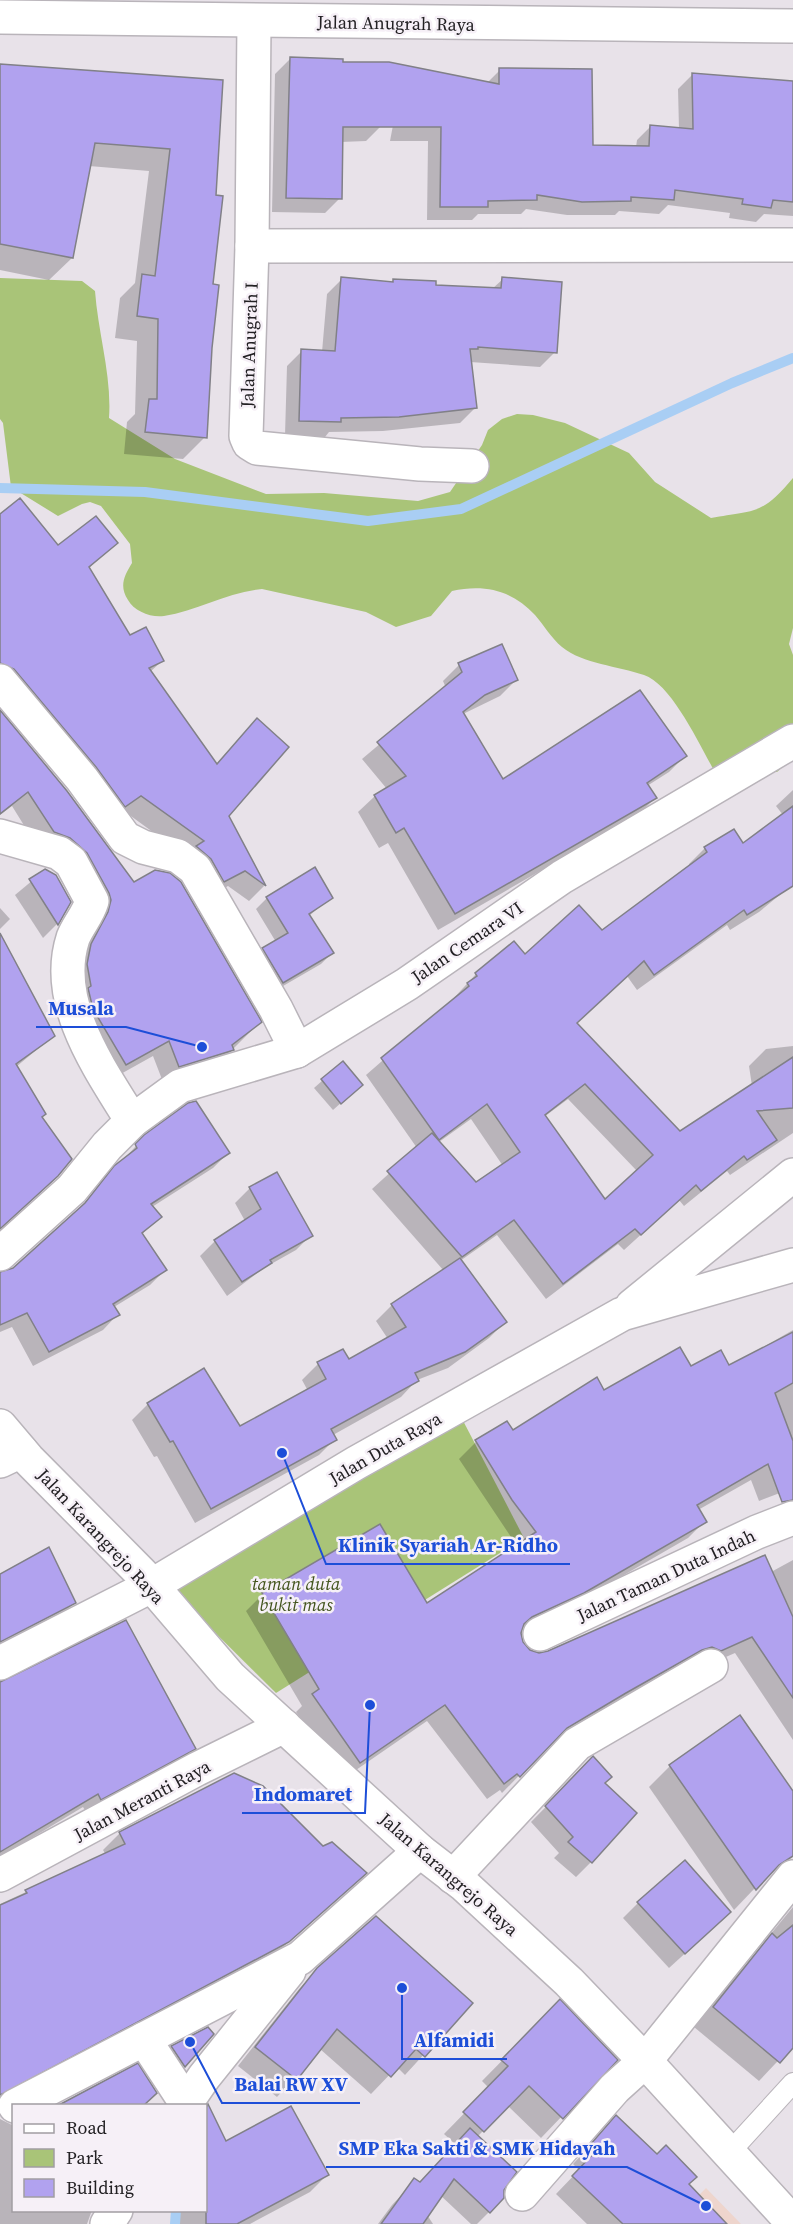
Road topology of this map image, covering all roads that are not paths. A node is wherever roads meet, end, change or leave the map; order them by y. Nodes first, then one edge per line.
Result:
1 (0, 17) edge
2 (254, 21) junction
3 (793, 26) edge
4 (793, 245) edge
5 (252, 246) junction
6 (472, 466) dead end
7 (0, 681) edge
8 (793, 741) edge
9 (0, 836) edge
10 (297, 1051) junction
11 (132, 1121) junction
12 (793, 1175) edge
13 (0, 1254) edge
14 (793, 1266) edge
15 (622, 1314) junction
16 (7, 1446) edge
17 (793, 1518) edge
18 (151, 1586) junction
19 (540, 1634) dead end
20 (0, 1663) edge
21 (711, 1666) dead end
22 (284, 1726) junction
23 (420, 1851) junction
24 (0, 1875) edge
25 (453, 1877) junction
26 (793, 1877) edge
27 (300, 1959) junction
28 (144, 2039) junction
29 (645, 2061) junction
30 (793, 2083) edge
31 (18, 2104) edge
32 (185, 2104) edge
33 (729, 2153) junction
34 (522, 2194) dead end
35 (793, 2223) edge

1 - 2 street, Jalan Anugrah Raya
2 - 3 street, Jalan Anugrah Raya
2 - 5 street, Jalan Anugrah I
4 - 5 street
5 - 6 street, Jalan Anugrah I
7 - 10 street
8 - 10 street, Jalan Cemara VI
9 - 11 street
10 - 11 street, Jalan Cemara VI
11 - 13 street, Jalan Cemara VI
12 - 15 street, Jalan Duta Raya
14 - 15 street, Jalan Duta Raya
15 - 18 street, Jalan Duta Raya
16 - 18 street, Jalan Karangrejo Raya
17 - 19 street, Jalan Taman Duta Indah
18 - 20 street, Jalan Duta Raya
18 - 22 street, Jalan Karangrejo Raya
21 - 25 street
22 - 23 street, Jalan Karangrejo Raya
22 - 24 street, Jalan Meranti Raya
23 - 25 street, Jalan Karangrejo Raya
23 - 27 street
25 - 29 street, Jalan Karangrejo Raya
26 - 29 street
27 - 28 street
27 - 32 street
28 - 31 street
28 - 32 street
29 - 33 street, Jalan Karangrejo Raya
29 - 34 street
30 - 33 lane
33 - 35 street, Jalan Karangrejo Raya

